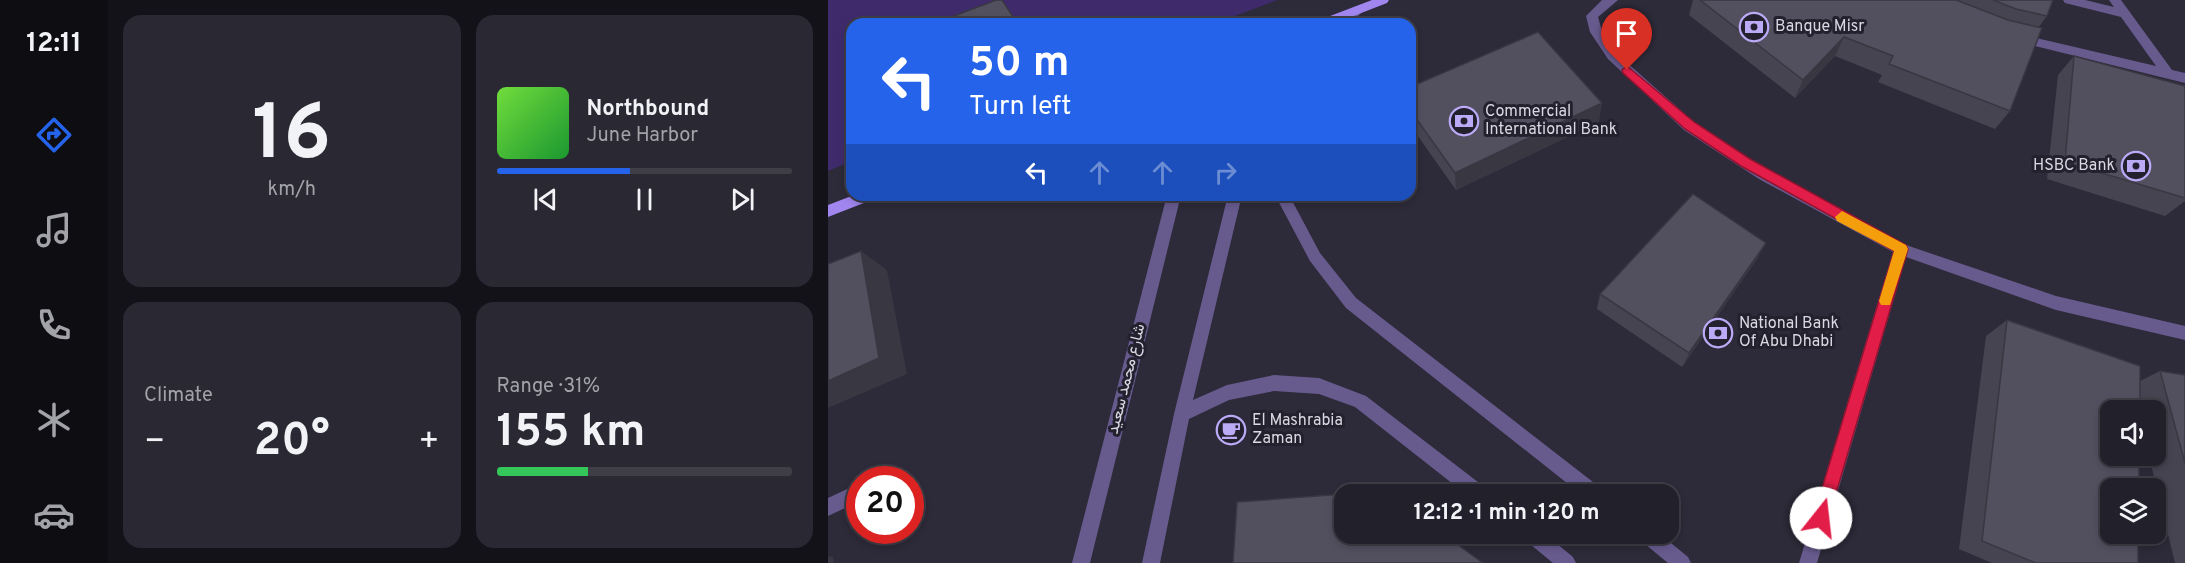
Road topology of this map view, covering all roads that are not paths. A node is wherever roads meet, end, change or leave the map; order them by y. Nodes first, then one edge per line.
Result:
1 (1383, 0) edge
2 (1612, 0) edge
3 (2069, 0) edge
4 (2115, 0) edge
5 (1358, 10) junction
6 (2124, 14) junction
7 (1337, 18) edge
8 (1349, 18) edge
9 (2010, 36) edge
10 (2168, 74) junction
11 (2185, 78) edge
12 (854, 201) edge
13 (1172, 201) edge
14 (1234, 201) edge
15 (1284, 201) edge
16 (828, 211) edge
17 (1901, 249) junction
18 (2185, 333) edge
19 (1182, 414) junction
20 (1467, 484) edge
21 (1582, 484) edge
22 (846, 499) edge
23 (828, 507) edge
24 (1544, 544) edge
25 (1659, 544) edge
26 (1682, 562) edge
27 (1081, 563) edge
28 (1150, 563) edge
29 (1568, 563) edge
30 (1808, 563) edge

1 - 5 main road
2 - 17 street
3 - 6 street
4 - 6 street
5 - 7 main road
5 - 8 street
6 - 10 street
9 - 10 street
10 - 11 street
12 - 16 main road
13 - 27 street, شارع محمد سعيد
14 - 19 street
15 - 21 street
17 - 18 street
17 - 30 street
19 - 20 street
19 - 28 street
22 - 23 street
24 - 29 street
25 - 26 street

